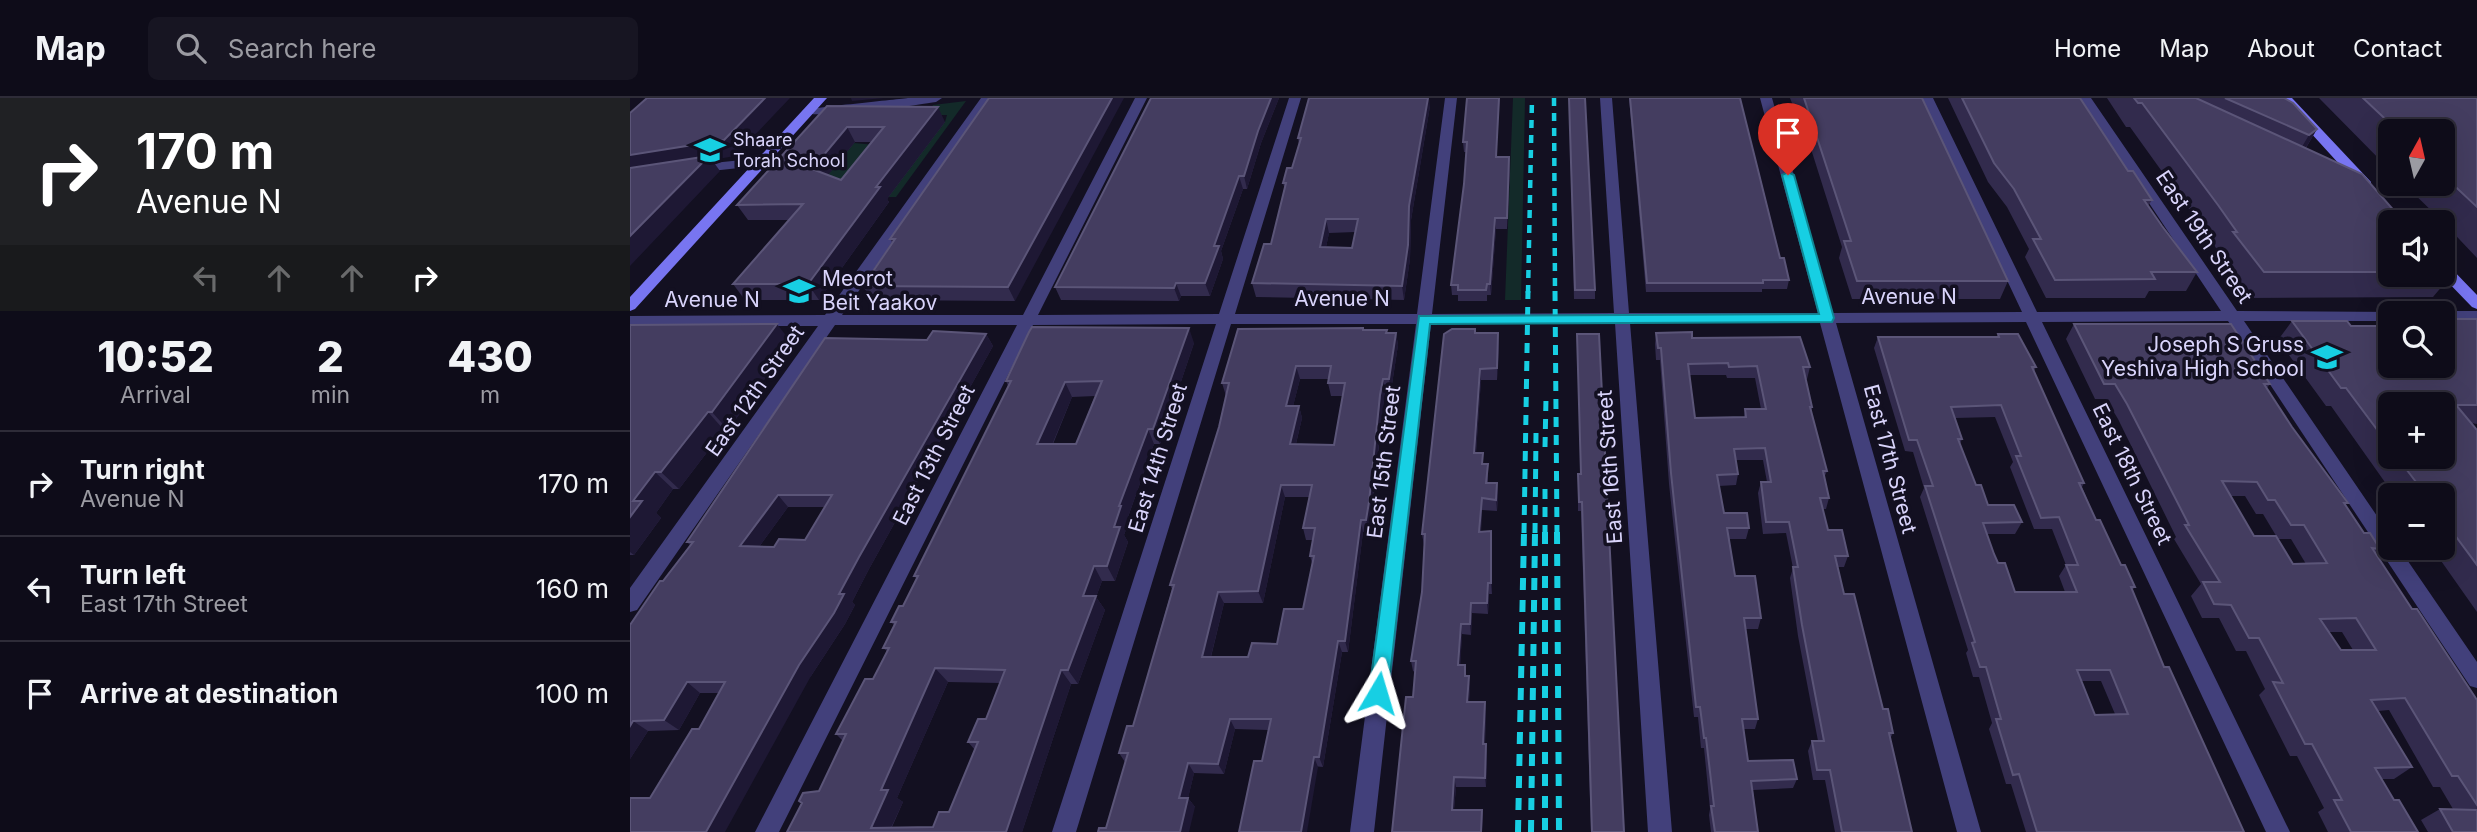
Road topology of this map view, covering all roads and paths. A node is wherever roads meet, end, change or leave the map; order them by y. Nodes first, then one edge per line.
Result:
1 (821, 98) edge
2 (936, 98) edge
3 (986, 98) edge
4 (1141, 98) edge
5 (1295, 98) edge
6 (1451, 98) edge
7 (1606, 98) edge
8 (1766, 98) edge
9 (1927, 98) edge
10 (2085, 98) edge
11 (2285, 98) edge
12 (808, 111) junction
13 (762, 162) junction
14 (681, 171) edge
15 (2378, 198) edge
16 (2455, 281) edge
17 (2477, 304) edge
18 (630, 306) edge
19 (2378, 316) edge
20 (2455, 316) edge
21 (2477, 316) edge
22 (1622, 318) junction
23 (1827, 318) junction
24 (2033, 318) junction
25 (2233, 318) junction
26 (1424, 319) junction
27 (1226, 320) junction
28 (630, 321) edge
29 (829, 321) junction
30 (1028, 321) junction
31 (630, 604) edge
32 (2477, 679) edge
33 (766, 832) edge
34 (1064, 832) edge
35 (1362, 832) edge
36 (1660, 832) edge
37 (1969, 832) edge
38 (2278, 832) edge

1 - 12 main road
2 - 12 street
3 - 29 street, East 12th Street
4 - 30 street, East 13th Street
5 - 27 street, East 14th Street
6 - 26 street, East 15th Street
7 - 22 street, East 16th Street
8 - 23 street, East 17th Street
9 - 24 street, East 18th Street
10 - 25 street, East 19th Street
11 - 15 main road
12 - 13 main road
13 - 14 street
13 - 18 main road
16 - 17 main road
19 - 25 street, Avenue N
20 - 21 street
22 - 23 street, Avenue N
22 - 26 street, Avenue N
22 - 36 street, East 16th Street
23 - 24 street, Avenue N
23 - 37 street, East 17th Street
24 - 25 street, Avenue N
24 - 38 street, East 18th Street
25 - 32 street, East 19th Street
26 - 27 street, Avenue N
26 - 35 street, East 15th Street
27 - 30 street, Avenue N
27 - 34 street, East 14th Street
28 - 29 street, Avenue N
29 - 30 street, Avenue N
29 - 31 street, East 12th Street
30 - 33 street, East 13th Street

